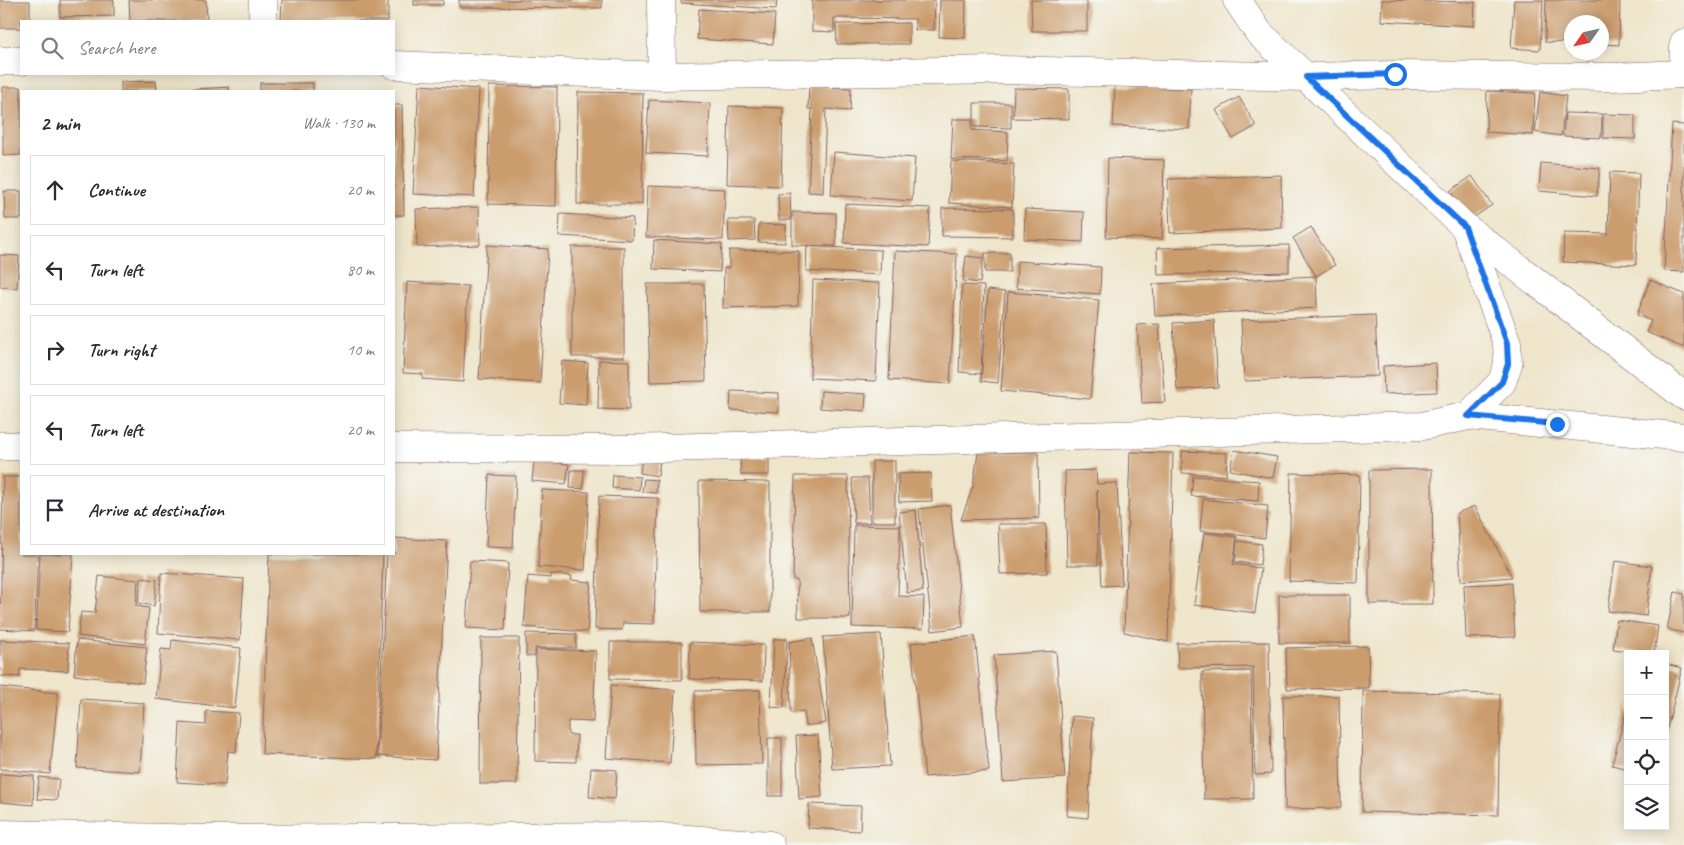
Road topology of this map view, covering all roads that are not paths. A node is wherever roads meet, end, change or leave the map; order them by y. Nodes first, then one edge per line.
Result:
1 (263, 0) edge
2 (661, 0) edge
3 (1237, 0) edge
4 (263, 20) edge
5 (1684, 43) edge
6 (0, 61) edge
7 (20, 61) edge
8 (395, 65) edge
9 (1683, 74) edge
10 (662, 76) junction
11 (1306, 77) junction
12 (1465, 227) junction
13 (1684, 396) edge
14 (1468, 416) junction
15 (1684, 437) edge
16 (0, 446) edge
17 (20, 446) edge
18 (395, 448) edge
19 (0, 834) edge
20 (469, 840) edge
21 (647, 840) edge
22 (770, 845) edge

1 - 4 street
2 - 10 street
3 - 11 street
5 - 9 street
6 - 7 street
8 - 10 street
9 - 11 street
10 - 11 street
11 - 12 street
12 - 13 street
12 - 14 street
14 - 15 street
14 - 18 street
16 - 17 street
19 - 20 street
20 - 21 street
21 - 22 street

